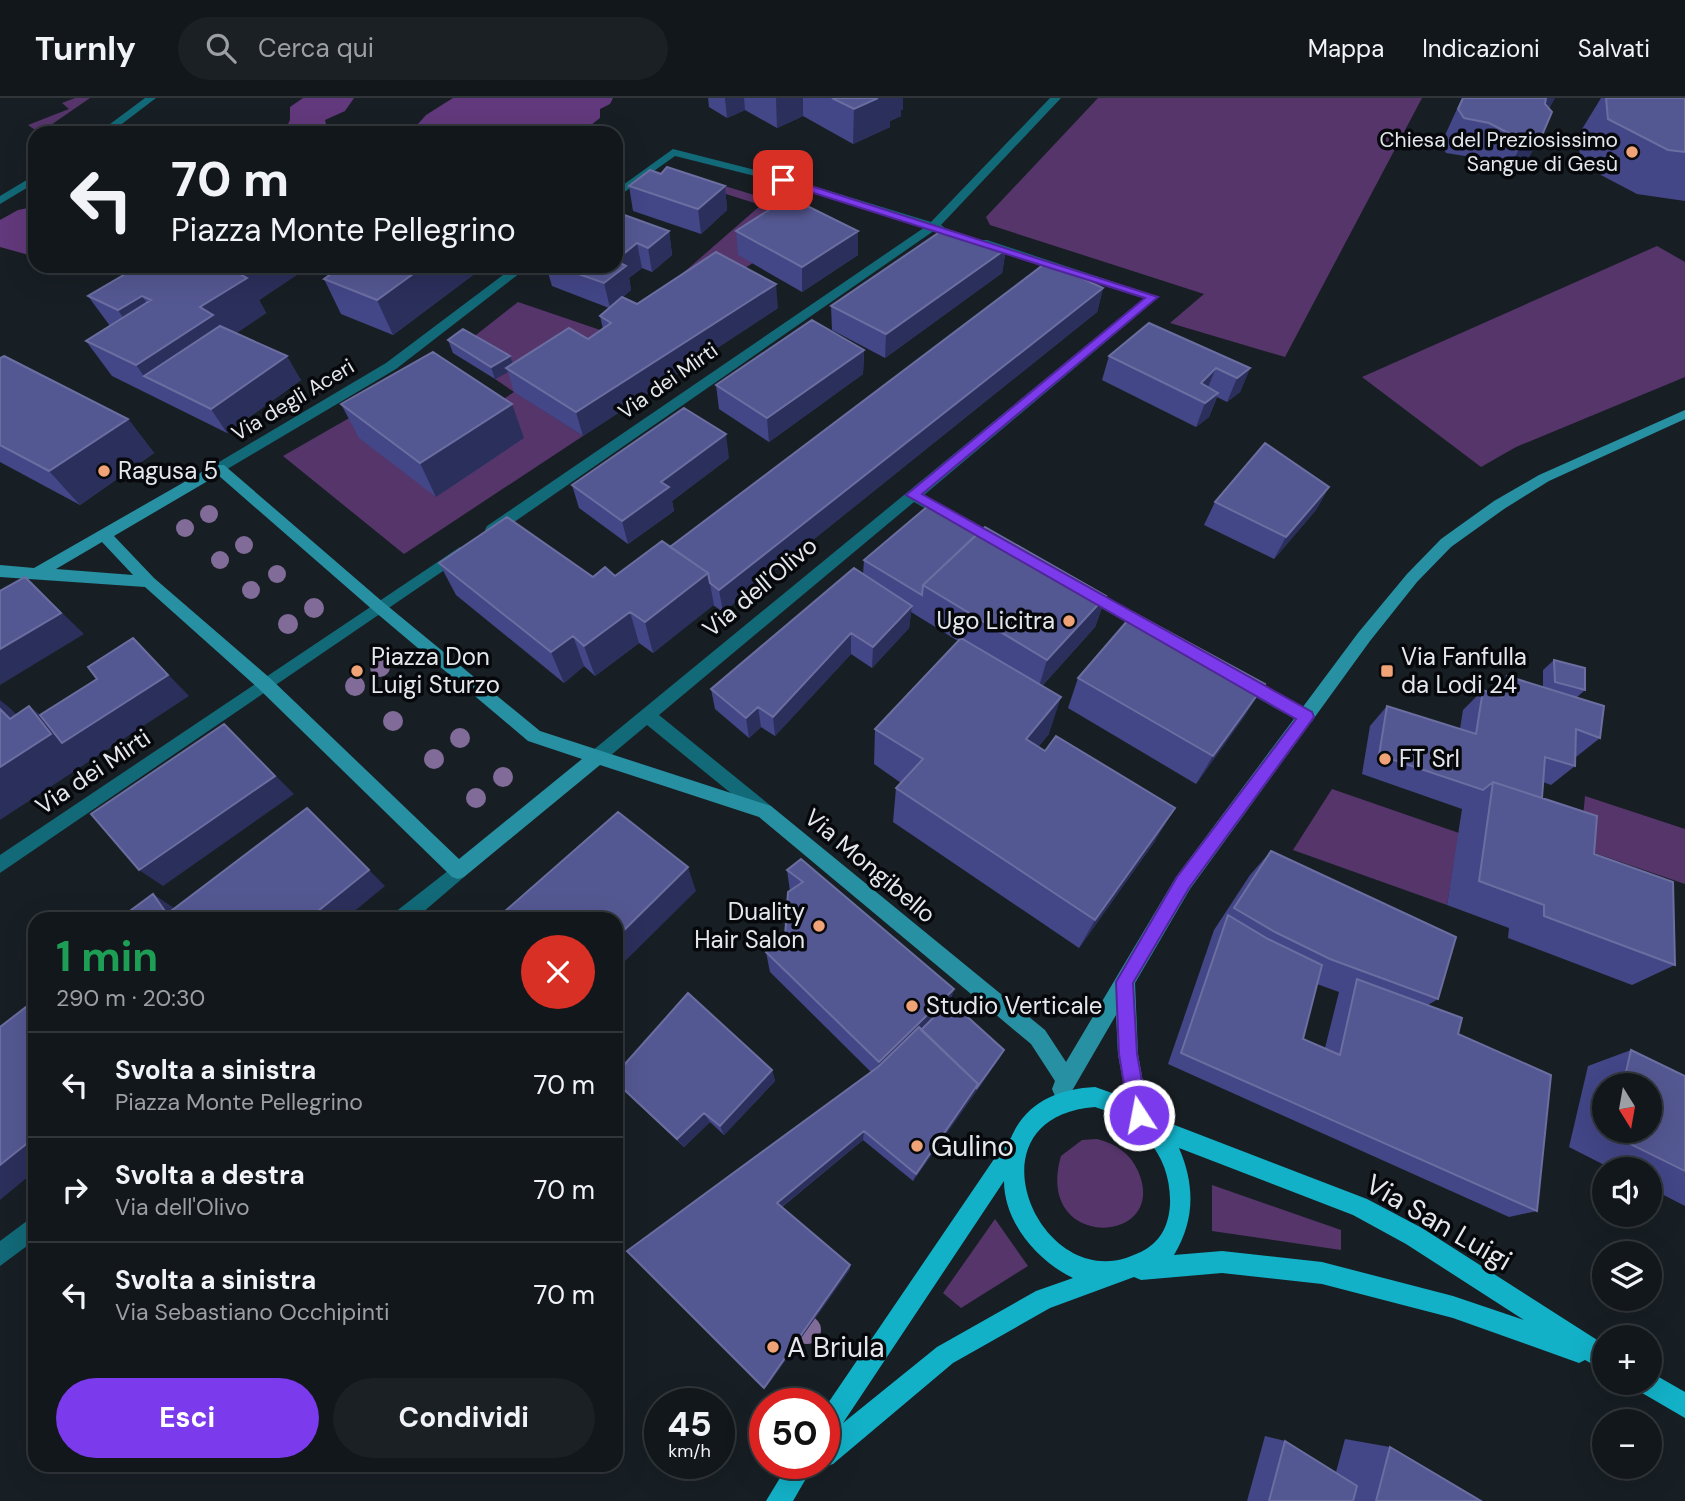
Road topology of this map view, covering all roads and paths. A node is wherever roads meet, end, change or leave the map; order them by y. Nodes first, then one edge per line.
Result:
1 (151, 98) edge
2 (1056, 98) edge
3 (113, 126) edge
4 (28, 183) edge
5 (623, 190) edge
6 (0, 201) edge
7 (940, 228) junction
8 (972, 238) edge
9 (514, 273) edge
10 (1685, 414) edge
11 (219, 468) junction
12 (913, 495) junction
13 (104, 536) junction
14 (1008, 549) edge
15 (0, 571) edge
16 (36, 575) junction
17 (149, 582) junction
18 (1068, 582) edge
19 (13, 588) edge
20 (379, 607) junction
21 (1163, 636) edge
22 (1223, 670) edge
23 (265, 684) junction
24 (647, 715) junction
25 (1306, 717) junction
26 (598, 756) junction
27 (765, 811) junction
28 (0, 864) edge
29 (458, 872) junction
30 (409, 912) edge
31 (1125, 982) junction
32 (1067, 1081) junction
33 (1052, 1105) junction
34 (1146, 1122) junction
35 (1024, 1132) junction
36 (28, 1232) edge
37 (0, 1255) edge
38 (1126, 1272) junction
39 (1592, 1352) edge
40 (1592, 1355) edge
41 (1662, 1392) edge
42 (1685, 1406) edge
43 (840, 1407) edge
44 (840, 1442) edge

1 - 3 street
2 - 7 street, Via dei Mirti
4 - 6 street
5 - 7 street
7 - 20 street, Via dei Mirti
8 - 12 street, Via dell'Olivo
9 - 11 street, Via degli Aceri
10 - 25 street
11 - 13 street, Via degli Aceri
11 - 20 street, Via Mongibello
12 - 14 street
12 - 24 street, Via dell'Olivo
13 - 16 street, Via degli Aceri
13 - 17 street
15 - 16 street
16 - 17 street
16 - 19 street, Via degli Aceri
17 - 23 street
18 - 21 street
20 - 23 street, Via dei Mirti
20 - 26 street, Via Mongibello
22 - 25 street
23 - 28 street, Via dei Mirti
23 - 29 street
24 - 26 street, Via dell'Olivo
24 - 27 street
25 - 31 street
26 - 27 street, Via Mongibello
26 - 29 street, Via dell'Olivo
27 - 32 street, Via Mongibello
29 - 30 street, Via dell'Olivo
31 - 32 street
31 - 34 street
32 - 33 street
33 - 34 main road
33 - 35 main road
34 - 38 main road
34 - 39 main road, Via San Luigi
35 - 38 main road
35 - 43 main road
36 - 37 street
38 - 40 main road, Via San Luigi
38 - 44 main road
41 - 42 main road

